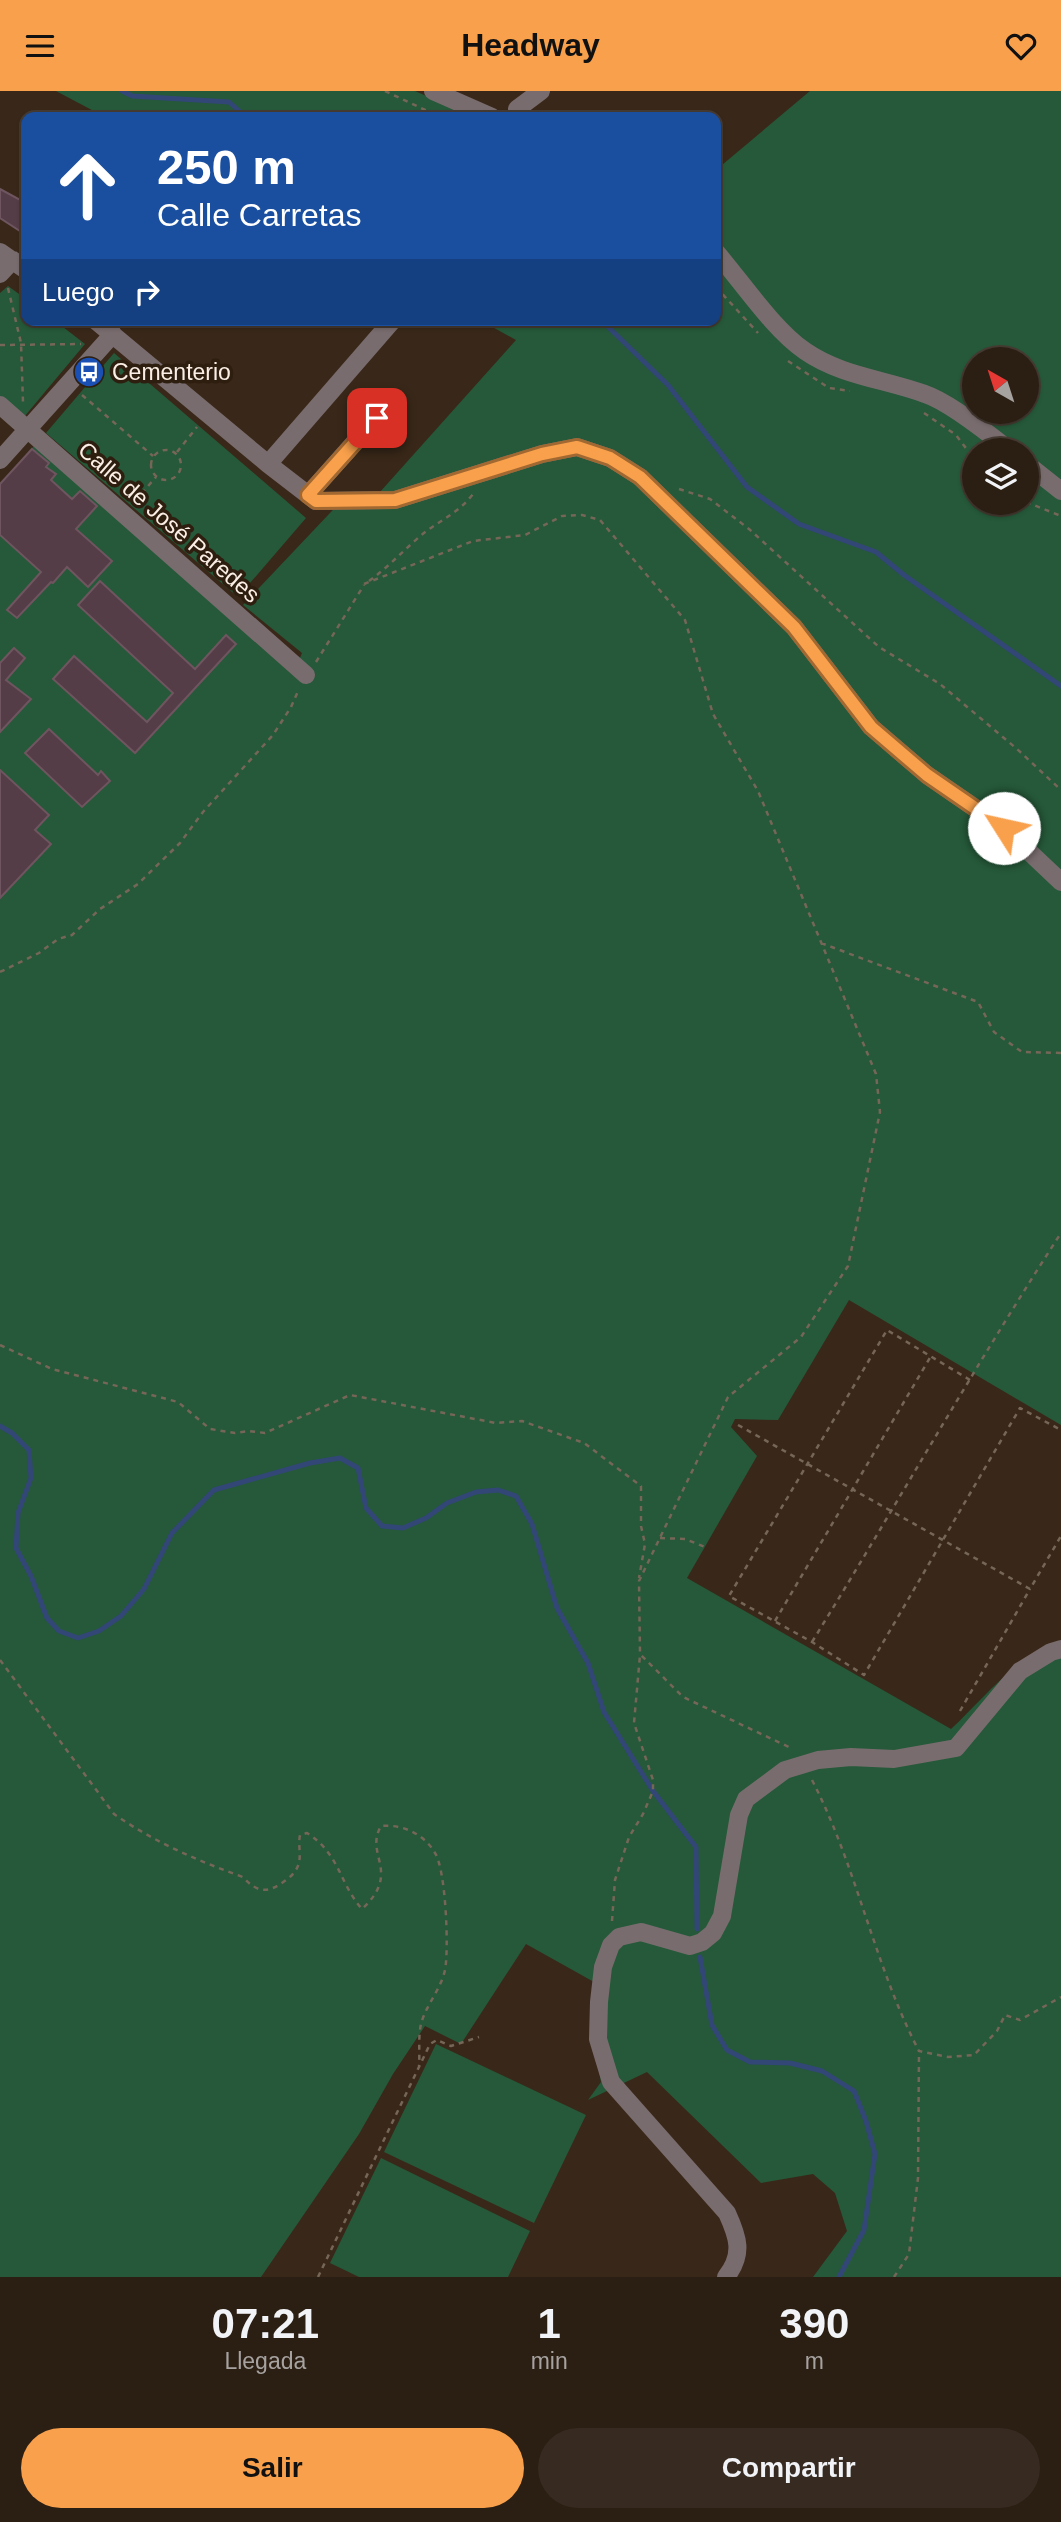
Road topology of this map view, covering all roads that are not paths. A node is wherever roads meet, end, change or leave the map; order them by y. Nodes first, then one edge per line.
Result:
1 (433, 91) edge
2 (541, 91) edge
3 (517, 109) dead end
4 (481, 112) edge
5 (721, 258) edge
6 (13, 260) edge
7 (4, 280) edge
8 (103, 326) edge
9 (388, 326) edge
10 (113, 334) junction
11 (394, 398) dead end
12 (0, 405) edge
13 (27, 429) junction
14 (994, 438) edge
15 (0, 460) edge
16 (268, 464) junction
17 (1039, 474) edge
18 (1061, 491) edge
19 (308, 495) junction
20 (306, 674) road end
21 (1061, 882) edge
22 (1061, 1649) edge
23 (726, 2277) edge

1 - 4 street
2 - 3 street
5 - 14 street
6 - 7 street
8 - 10 street
9 - 16 street
10 - 13 street
10 - 16 street
11 - 19 street
12 - 13 street, Calle de José Paredes
13 - 15 street
13 - 20 street, Calle de José Paredes
16 - 19 street
17 - 18 street
19 - 21 street
22 - 23 street

